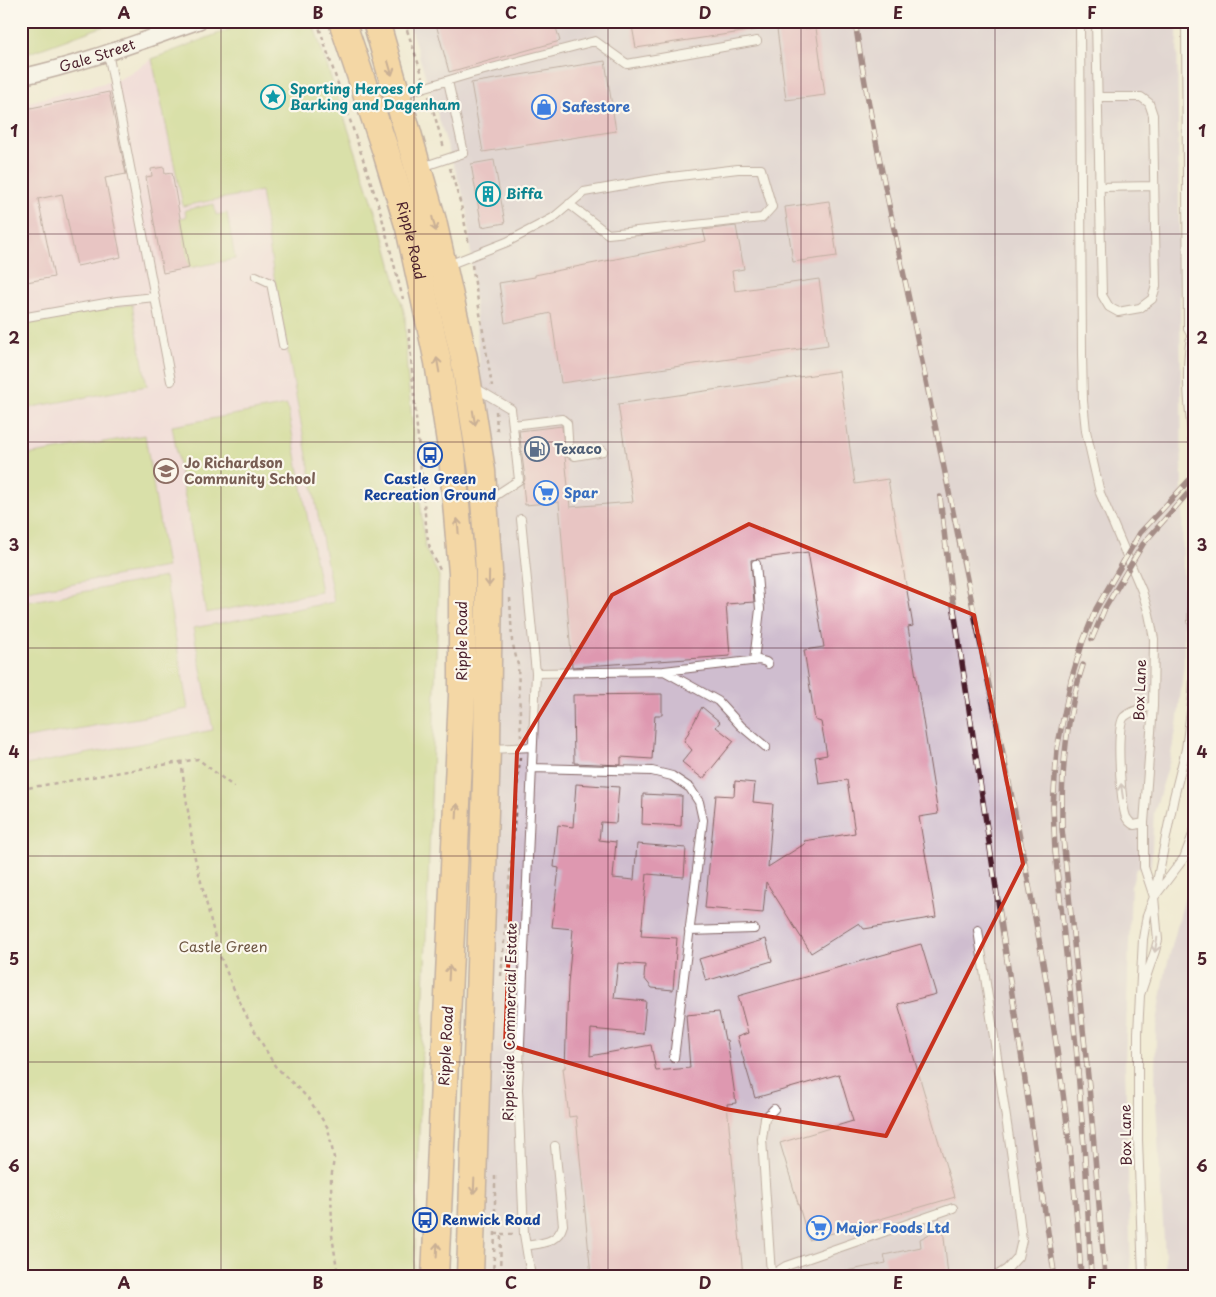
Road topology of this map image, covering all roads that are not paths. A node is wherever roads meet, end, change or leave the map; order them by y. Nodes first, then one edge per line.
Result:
1 (199, 21) edge
2 (342, 21) edge
3 (1080, 21) edge
4 (1096, 21) edge
5 (1186, 21) edge
6 (386, 24) edge
7 (757, 41) dead end
8 (108, 52) junction
9 (21, 77) edge
10 (448, 81) junction
11 (398, 96) junction
12 (1098, 97) junction
13 (419, 169) junction
14 (1154, 186) junction
15 (1100, 187) junction
16 (569, 204) junction
17 (444, 266) junction
18 (256, 276) dead end
19 (155, 297) junction
20 (21, 318) edge
21 (1193, 340) edge
22 (283, 345) dead end
23 (171, 381) dead end
24 (468, 384) junction
25 (513, 425) junction
26 (1193, 442) dead end
27 (603, 451) dead end
28 (485, 503) junction
29 (521, 519) dead end
30 (756, 564) dead end
31 (1193, 602) dead end
32 (1195, 635) edge
33 (754, 661) junction
34 (1195, 661) edge
35 (768, 664) dead end
36 (664, 671) junction
37 (536, 673) junction
38 (1153, 706) junction
39 (532, 747) junction
40 (766, 747) dead end
41 (487, 749) junction
42 (531, 768) junction
43 (1144, 822) junction
44 (1195, 829) edge
45 (1154, 897) junction
46 (754, 928) dead end
47 (978, 930) dead end
48 (689, 931) junction
49 (1140, 995) junction
50 (674, 1058) dead end
51 (774, 1109) dead end
52 (555, 1146) dead end
53 (953, 1208) dead end
54 (526, 1246) junction
55 (771, 1275) edge
56 (435, 1276) edge
57 (470, 1276) edge
58 (531, 1276) edge
59 (996, 1276) edge
60 (1143, 1276) edge

1 - 8 street, Gale Street
56 -> 2 highway, Ripple Road
3 - 38 lane, Box Lane
4 - 12 lane
5 - 21 lane
6 -> 11 highway, Ripple Road
7 - 10 lane
8 - 9 street, Gale Street
8 - 19 lane
10 - 11 lane
10 - 13 lane
11 - 13 highway, Ripple Road
12 - 14 lane
12 - 15 lane
13 -> 17 highway, Ripple Road
14 - 15 lane
14 - 15 lane
16 - 16 lane
16 - 17 lane
17 - 24 highway, Ripple Road
18 - 22 lane
19 - 20 lane
19 - 23 lane
21 - 26 lane
24 - 25 lane
24 -> 28 highway, Ripple Road
25 - 27 lane
25 - 28 lane
28 -> 41 highway, Ripple Road
29 - 37 lane, Rippleside Commercial Estate
30 - 33 lane
31 - 32 lane
33 - 35 lane
33 - 36 lane
34 - 45 lane
36 - 37 lane
36 - 40 lane
37 - 39 lane, Rippleside Commercial Estate
38 - 43 lane, Box Lane
43 -> 38 lane
39 - 41 lane
39 - 42 lane, Rippleside Commercial Estate
41 -> 57 highway, Ripple Road
42 - 48 lane
42 - 54 lane, Rippleside Commercial Estate
43 - 45 lane, Box Lane
44 - 45 lane
45 - 49 lane, Box Lane
45 -> 49 lane, Box Lane
46 - 48 lane
47 - 59 lane
48 - 50 lane
49 - 60 lane, Box Lane
51 - 55 lane
52 - 54 lane
53 - 55 lane
54 - 58 lane, Rippleside Commercial Estate

